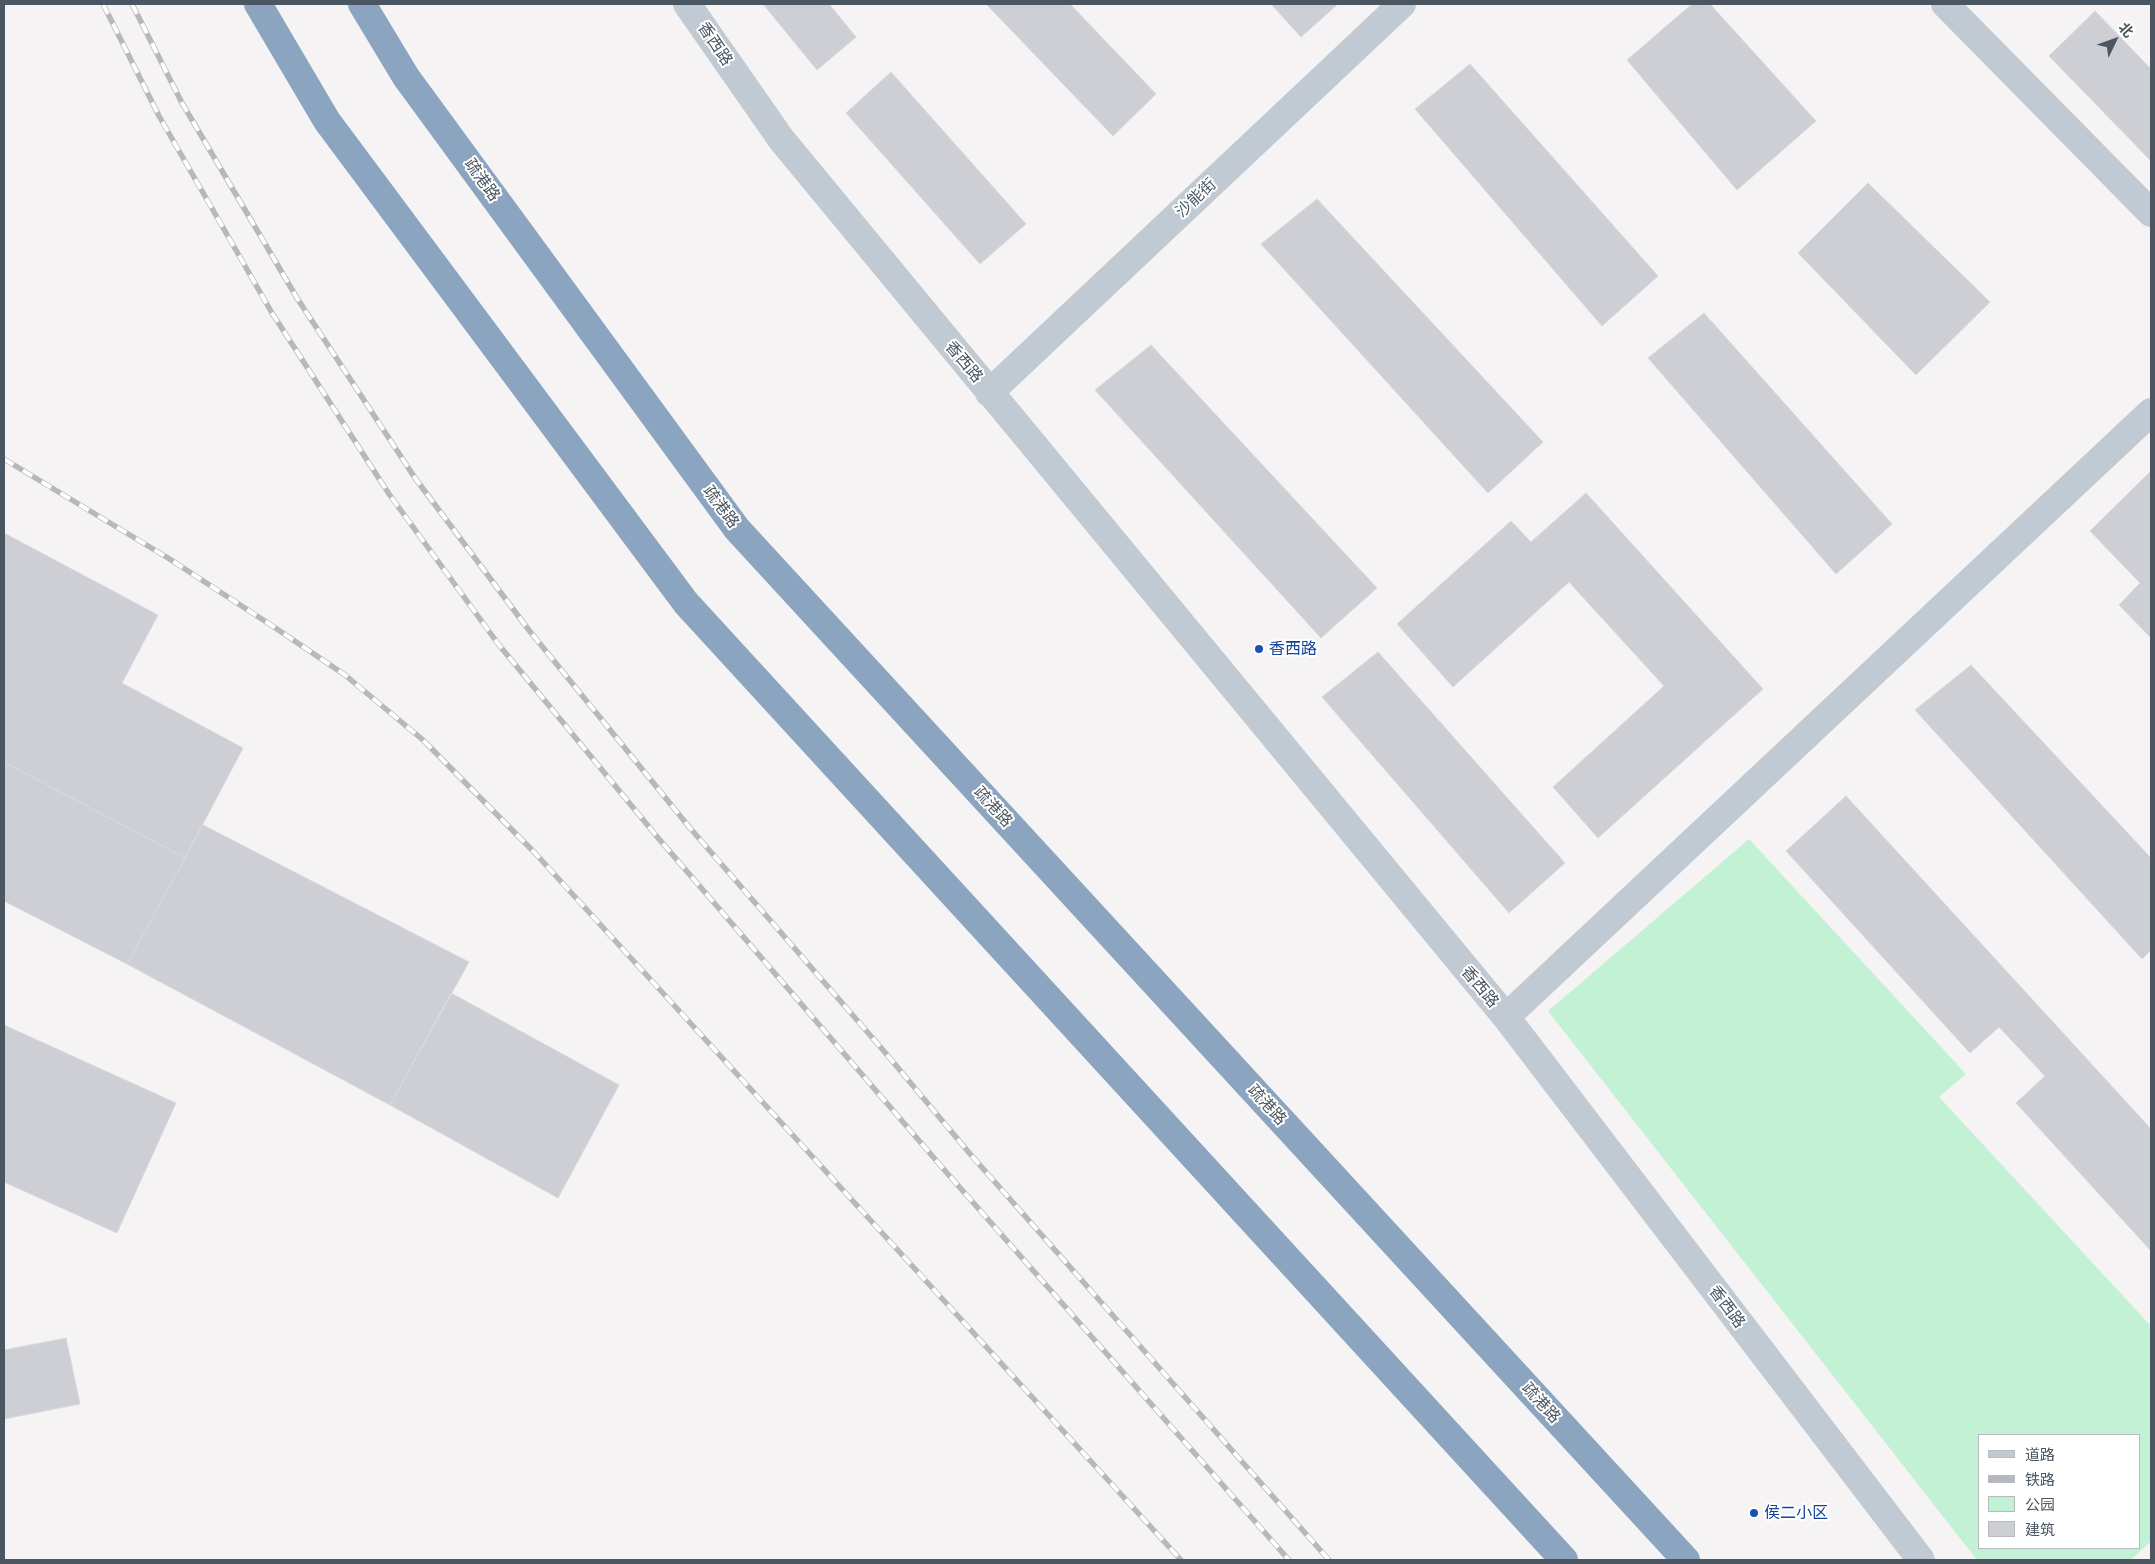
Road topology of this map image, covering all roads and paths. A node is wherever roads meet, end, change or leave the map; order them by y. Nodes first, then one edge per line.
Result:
1 (258, 4) edge
2 (362, 4) edge
3 (688, 4) edge
4 (1402, 4) edge
5 (1945, 4) edge
6 (2151, 213) edge
7 (990, 393) junction
8 (2151, 412) edge
9 (1506, 1017) junction
10 (1564, 1560) edge
11 (1686, 1560) edge
12 (1921, 1560) edge

1 - 10 highway
2 - 11 highway, 疏港路
3 - 7 street, 香西路
4 - 7 street, 沙能街
5 - 6 street
7 - 9 street, 香西路
8 - 9 street
9 - 12 street, 香西路

